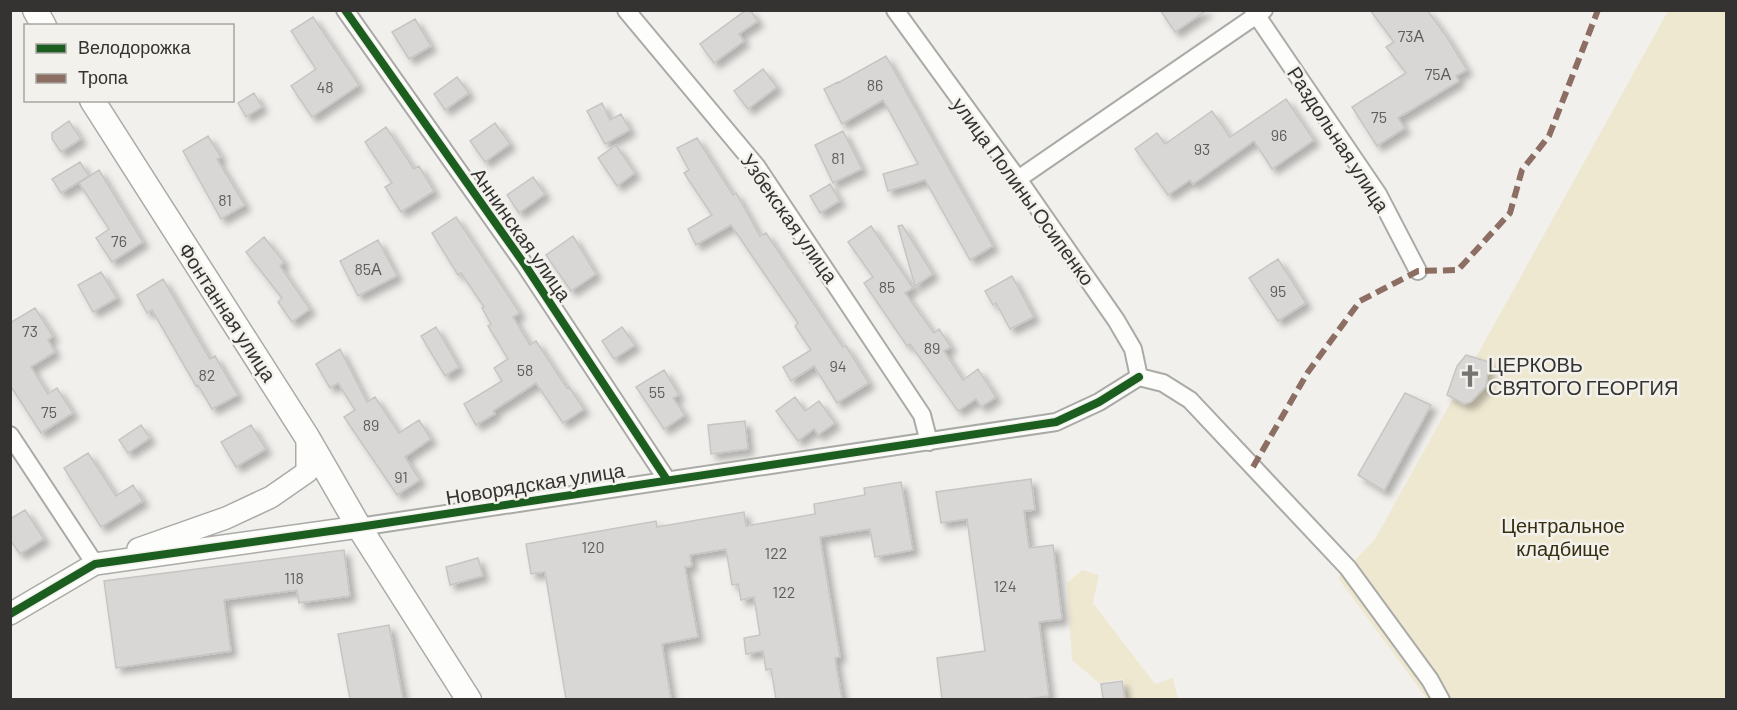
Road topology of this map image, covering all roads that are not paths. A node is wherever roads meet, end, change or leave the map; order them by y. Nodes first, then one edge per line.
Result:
1 (35, 10) edge
2 (345, 10) edge
3 (626, 10) edge
4 (895, 10) edge
5 (1258, 12) edge
6 (43, 24) edge
7 (93, 102) edge
8 (1018, 179) junction
9 (1418, 271) dead end
10 (1139, 377) junction
11 (10, 435) edge
12 (308, 437) junction
13 (928, 442) junction
14 (667, 480) junction
15 (359, 527) junction
16 (95, 564) junction
17 (10, 614) edge
18 (469, 699) edge
19 (1441, 699) edge

1 - 6 main road
2 - 14 street, Аннинская улица
3 - 13 street, Узбекская улица
4 - 8 street, улица Полины Осипенко
5 - 8 street
5 - 9 street, Раздольная улица
7 - 12 main road, Фонтанная улица
8 - 10 street, улица Полины Осипенко
10 - 13 street, Новорядская улица
10 - 19 street
11 - 16 street
12 - 15 main road, Фонтанная улица
12 - 16 street, Новорядская улица
13 - 14 street, Новорядская улица
14 - 15 street, Новорядская улица
15 - 16 street, Новорядская улица
15 - 18 main road, Фонтанная улица
16 - 17 street, Новорядская улица

